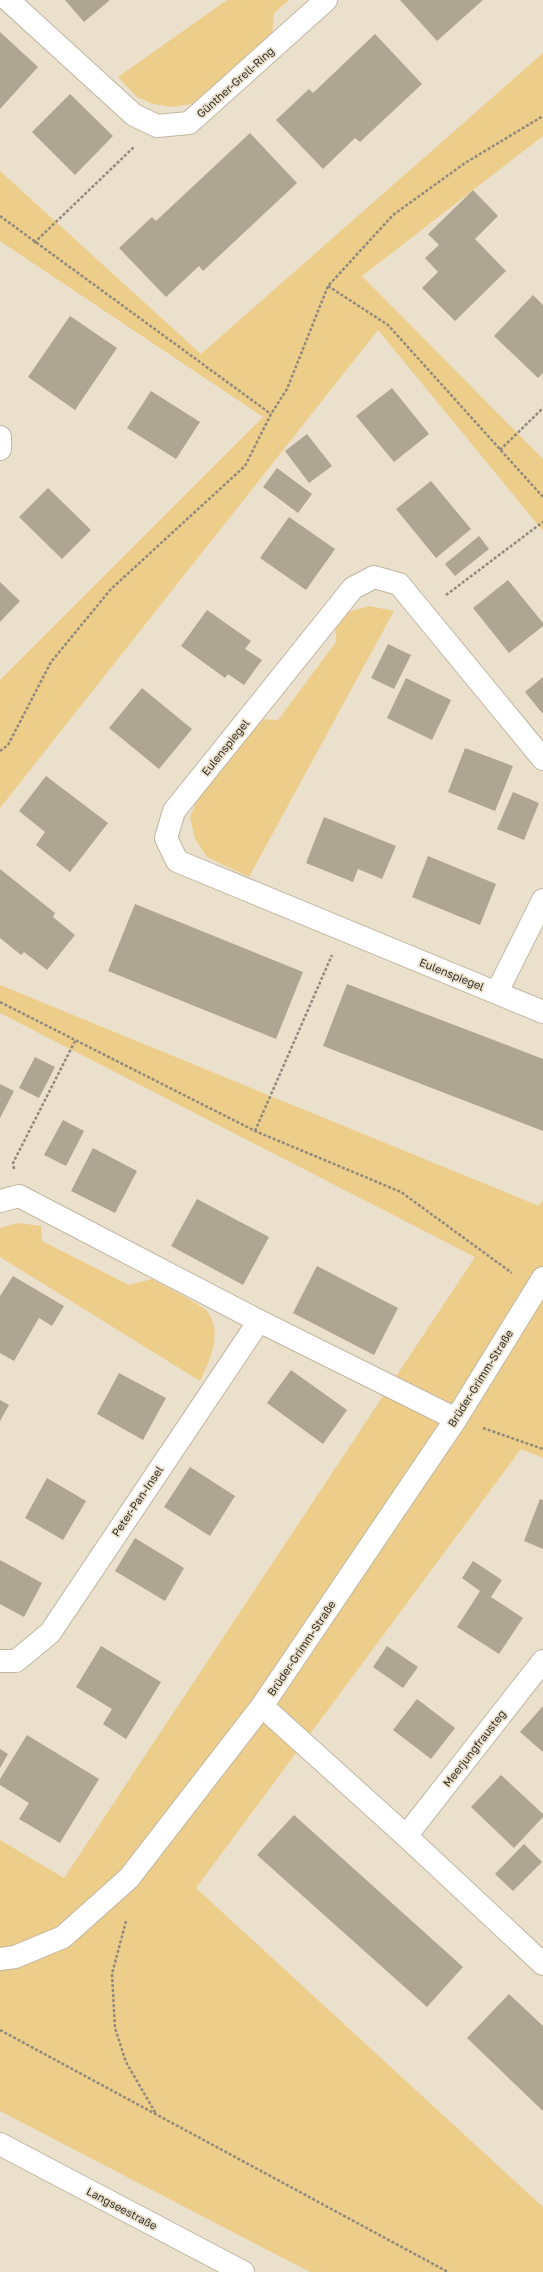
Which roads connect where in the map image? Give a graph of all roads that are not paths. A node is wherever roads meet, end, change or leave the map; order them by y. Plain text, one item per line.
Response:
1 (8, 0) edge
2 (326, 0) edge
3 (0, 437) edge
4 (0, 449) edge
5 (543, 759) edge
6 (543, 900) edge
7 (497, 992) junction
8 (543, 1012) edge
9 (10, 1199) edge
10 (540, 1286) edge
11 (259, 1321) junction
12 (456, 1419) junction
13 (0, 1661) edge
14 (543, 1661) edge
15 (262, 1706) junction
16 (406, 1836) junction
17 (0, 1959) edge
18 (543, 1964) edge
19 (0, 2144) edge
20 (243, 2272) edge

1 - 2 street, Günther-Grell-Ring
3 - 4 street
5 - 7 street, Eulenspiegel
6 - 7 street, Eulenspiegel
7 - 8 street, Eulenspiegel
9 - 11 street
10 - 12 street, Brüder-Grimm-Straße
11 - 12 street
11 - 13 street, Peter-Pan-Insel
12 - 15 street, Brüder-Grimm-Straße
14 - 16 street, Meerjungfrausteg
15 - 16 street
15 - 17 street, Brüder-Grimm-Straße
16 - 18 street
19 - 20 street, Langseestraße

